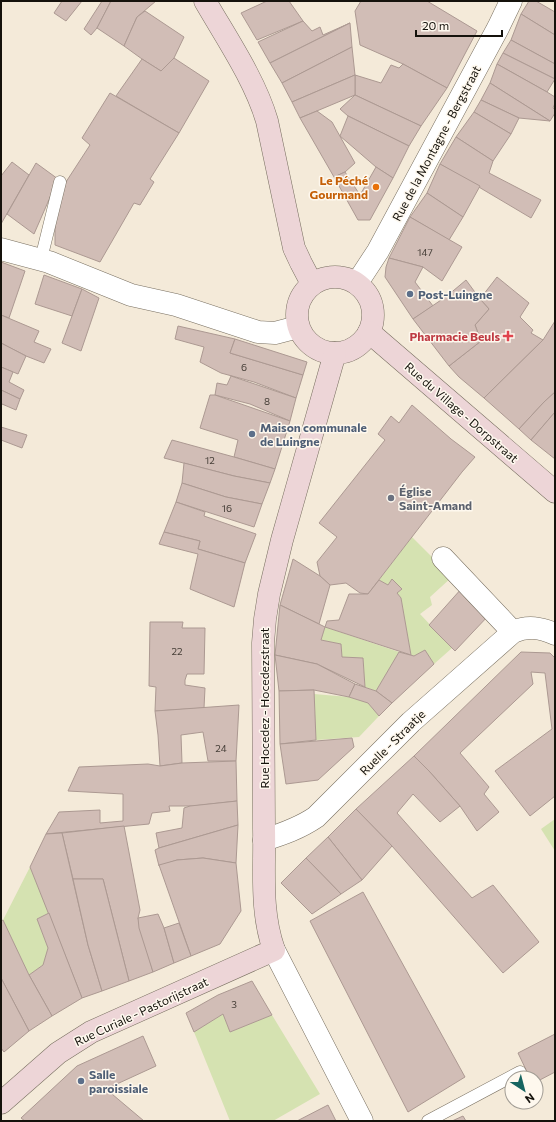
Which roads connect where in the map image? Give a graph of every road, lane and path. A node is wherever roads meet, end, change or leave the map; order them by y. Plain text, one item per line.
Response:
1 (205, 1) edge
2 (511, 1) edge
3 (60, 182) dead end
4 (1, 249) edge
5 (41, 260) junction
6 (312, 284) junction
7 (357, 284) junction
8 (298, 327) junction
9 (369, 332) junction
10 (335, 353) junction
11 (555, 492) edge
12 (443, 558) dead end
13 (513, 632) junction
14 (555, 634) edge
15 (264, 840) junction
16 (274, 950) junction
17 (504, 1081) edge
18 (1, 1103) edge
19 (362, 1121) edge
20 (428, 1121) edge

1 - 6 street
2 - 7 street, Rue de la Montagne - Bergstraat
3 - 5 lane
4 - 5 street
5 - 8 street
6 - 7 street
6 - 8 street
7 - 9 street
8 - 10 street
9 - 10 street
9 - 11 street, Rue du Village - Dorpstraat
10 - 15 street, Rue Hocedez - Hocedezstraat
12 - 13 street
13 - 14 street
13 - 15 street, Ruelle - Straatje
15 - 16 street, Rue Hocedez - Hocedezstraat
16 - 18 street, Rue Curiale - Pastorijstraat
16 - 19 street
17 - 20 lane

